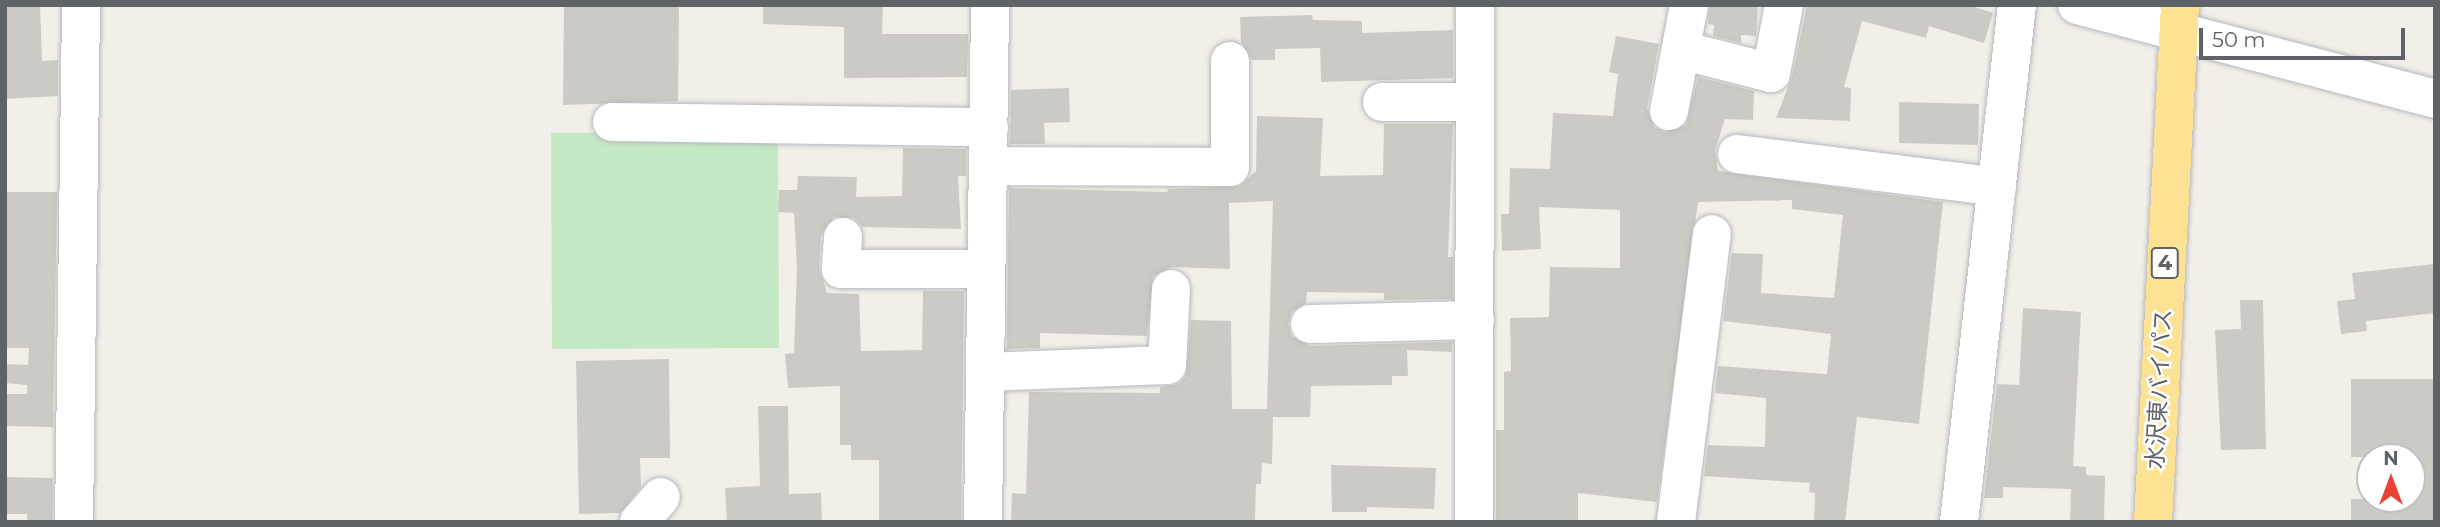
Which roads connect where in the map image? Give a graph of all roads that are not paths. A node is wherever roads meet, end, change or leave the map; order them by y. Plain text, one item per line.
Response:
1 (81, 5) edge
2 (990, 5) edge
3 (1475, 5) edge
4 (1689, 5) edge
5 (1784, 5) edge
6 (2017, 5) edge
7 (2077, 5) edge
8 (2180, 20) edge
9 (1681, 50) junction
10 (1230, 61) dead end
11 (2432, 88) edge
12 (1382, 102) dead end
13 (1473, 102) junction
14 (1669, 111) dead end
15 (612, 122) dead end
16 (989, 127) junction
17 (1737, 154) dead end
18 (988, 166) junction
19 (1997, 187) junction
20 (1712, 234) dead end
21 (843, 237) dead end
22 (986, 270) junction
23 (1171, 289) dead end
24 (1475, 320) junction
25 (1310, 324) dead end
26 (985, 372) junction
27 (74, 522) edge
28 (983, 522) edge
29 (1474, 522) edge
30 (1676, 522) edge
31 (1959, 522) edge
32 (2153, 522) edge

1 - 27 street
2 - 16 street
3 - 13 street
4 - 9 street
5 - 9 street
6 - 19 street
7 - 8 street
8 - 11 street
8 - 32 highway, 水沢東バイパス / 4
9 - 14 street
10 - 18 street
12 - 13 street
13 - 24 street
15 - 16 street
16 - 18 street
17 - 19 street
18 - 22 street
19 - 31 street
20 - 30 street
21 - 22 street
22 - 26 street
23 - 26 street
24 - 25 street
24 - 29 street
26 - 28 street

